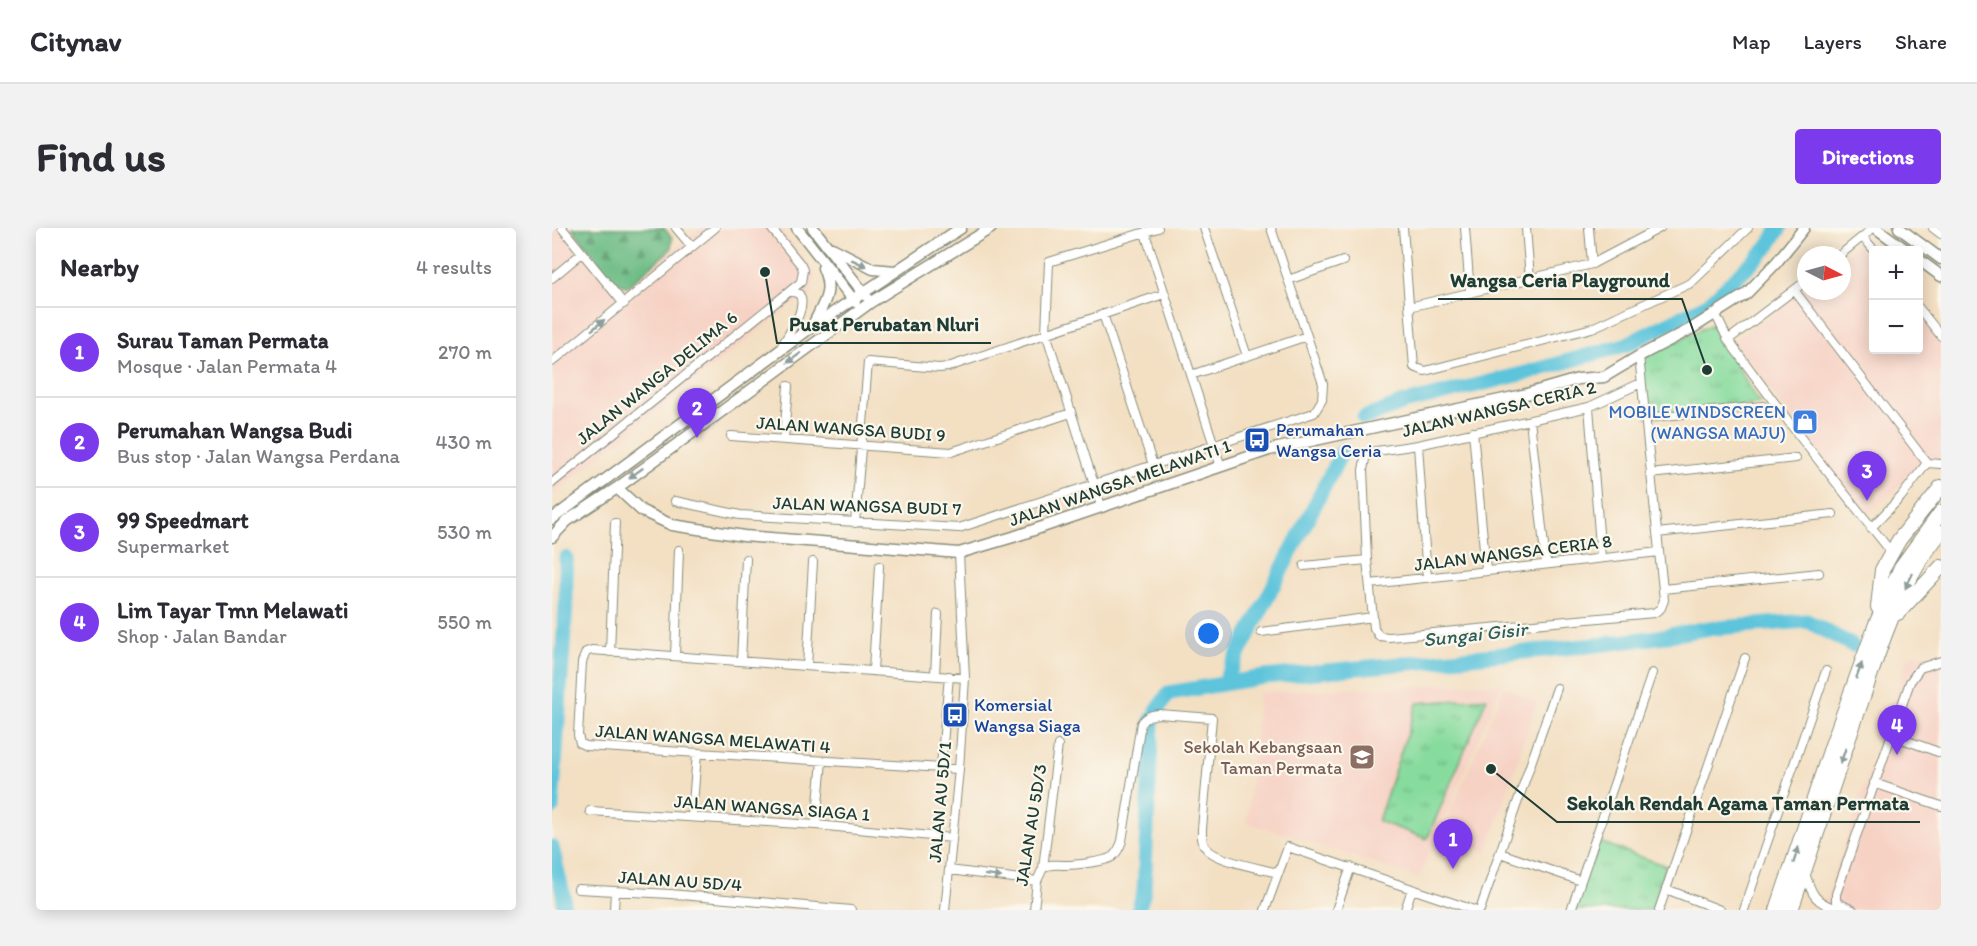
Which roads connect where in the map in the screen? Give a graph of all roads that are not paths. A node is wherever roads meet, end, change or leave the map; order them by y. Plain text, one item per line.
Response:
1 (561, 228) edge
2 (676, 228) edge
3 (715, 228) edge
4 (771, 228) edge
5 (797, 228) edge
6 (813, 228) edge
7 (961, 228) edge
8 (991, 228) edge
9 (1158, 228) edge
10 (1204, 228) edge
11 (1271, 228) edge
12 (1403, 228) edge
13 (1465, 228) edge
14 (1526, 228) edge
15 (1589, 228) edge
16 (1660, 228) edge
17 (1748, 228) edge
18 (1804, 228) edge
19 (1874, 228) edge
20 (1899, 228) edge
21 (1933, 228) edge
22 (1145, 232) junction
23 (1941, 234) edge
24 (1863, 237) junction
25 (826, 245) junction
26 (1851, 246) edge
27 (1871, 246) edge
28 (1900, 246) edge
29 (692, 247) junction
30 (582, 253) junction
31 (817, 253) junction
32 (1941, 260) edge
33 (1343, 261) dead end
34 (1923, 263) edge
35 (1592, 264) junction
36 (895, 271) junction
37 (1941, 276) edge
38 (552, 278) edge
39 (1530, 279) junction
40 (1288, 280) junction
41 (1797, 288) edge
42 (1794, 290) junction
43 (791, 291) junction
44 (862, 291) junction
45 (1470, 293) junction
46 (1164, 294) junction
47 (853, 298) junction
48 (871, 302) junction
49 (624, 304) junction
50 (1409, 308) junction
51 (861, 309) junction
52 (1715, 313) junction
53 (1923, 313) edge
54 (1103, 314) junction
55 (813, 326) junction
56 (1046, 333) junction
57 (1307, 336) junction
58 (1941, 336) edge
59 (1728, 340) junction
60 (778, 353) junction
61 (1247, 356) junction
62 (1639, 356) junction
63 (552, 362) edge
64 (1191, 375) junction
65 (1641, 383) junction
66 (788, 386) dead end
67 (1762, 406) dead end
68 (1589, 407) junction
69 (1071, 413) junction
70 (1644, 418) junction
71 (1530, 420) junction
72 (1473, 432) junction
73 (731, 436) dead end
74 (784, 439) junction
75 (1418, 445) junction
76 (861, 446) junction
77 (1214, 446) junction
78 (1796, 458) dead end
79 (1928, 464) junction
80 (1941, 464) edge
81 (1153, 465) junction
82 (1221, 467) junction
83 (1650, 474) junction
84 (552, 483) edge
85 (1094, 485) junction
86 (1941, 487) edge
87 (616, 488) junction
88 (675, 501) dead end
89 (1101, 506) junction
90 (1941, 512) edge
91 (1833, 513) dead end
92 (552, 519) edge
93 (615, 523) dead end
94 (855, 523) junction
95 (1871, 528) junction
96 (1941, 532) edge
97 (1657, 534) junction
98 (552, 537) edge
99 (679, 550) dead end
100 (1659, 552) junction
101 (959, 553) junction
102 (1892, 553) junction
103 (746, 558) dead end
104 (1601, 558) junction
105 (1367, 560) junction
106 (813, 562) dead end
107 (1546, 564) junction
108 (879, 566) dead end
109 (1304, 566) dead end
110 (1941, 567) edge
111 (1486, 570) junction
112 (1819, 573) dead end
113 (1427, 578) junction
114 (1370, 584) junction
115 (1663, 590) junction
116 (938, 614) dead end
117 (1373, 617) junction
118 (1891, 621) junction
119 (1876, 624) junction
120 (1261, 632) dead end
121 (610, 652) junction
122 (675, 656) junction
123 (1744, 658) dead end
124 (741, 661) junction
125 (1941, 661) edge
126 (807, 666) junction
127 (873, 671) junction
128 (1826, 671) dead end
129 (1652, 673) dead end
130 (935, 675) junction
131 (948, 676) junction
132 (965, 678) junction
133 (1557, 688) dead end
134 (1891, 735) junction
135 (1058, 745) dead end
136 (697, 753) junction
137 (1941, 753) edge
138 (822, 761) junction
139 (940, 767) junction
140 (959, 769) junction
141 (1874, 783) junction
142 (1941, 807) edge
143 (590, 810) dead end
144 (692, 817) junction
145 (816, 825) junction
146 (952, 838) junction
147 (1500, 853) junction
148 (1351, 867) junction
149 (1043, 868) junction
150 (949, 870) junction
151 (1804, 871) junction
152 (1278, 873) junction
153 (1036, 881) junction
154 (1581, 881) junction
155 (578, 888) dead end
156 (1412, 889) junction
157 (1666, 889) junction
158 (615, 891) junction
159 (1836, 898) junction
160 (1819, 900) junction
161 (614, 910) edge
162 (851, 910) edge
163 (945, 910) edge
164 (1035, 910) edge
165 (1265, 910) edge
166 (1336, 910) edge
167 (1405, 910) edge
168 (1474, 910) edge
169 (1480, 910) edge
170 (1571, 910) edge
171 (1659, 910) edge
172 (1720, 910) edge
173 (1743, 910) edge
174 (1777, 910) edge
175 (1791, 910) edge
176 (1839, 910) edge
177 (1853, 910) edge

1 - 30 street
2 - 29 street
3 - 29 street
4 - 43 street
5 - 31 street
6 - 25 street
7 - 36 street
8 - 48 street
9 - 22 street
10 - 61 street
11 - 40 street
12 - 50 street
13 - 45 street
14 - 39 street
15 - 35 street
16 - 35 street
17 - 50 street
18 - 52 street, JALAN WANGSA MELAWATI 1
19 - 24 street
19 - 28 street
20 - 32 street
21 - 23 street
22 - 46 street
22 - 56 street
24 - 26 street
24 - 27 street
25 -> 36 street
25 - 44 street
29 - 49 street
30 - 38 street
30 - 49 street
31 - 47 street
31 - 55 street
33 - 40 street
34 - 37 street
35 - 39 street
36 - 44 street
39 - 45 street
40 - 57 street
41 - 42 street
42 - 59 street
42 - 79 street
43 - 60 street
43 - 84 street, JALAN WANGA DELIMA 6
44 - 47 street
44 - 48 street
45 - 50 street
46 - 54 street
46 - 64 street
47 - 51 street
47 - 55 street
48 - 51 street
63 -> 49 street
51 -> 87 street
52 - 59 street
52 - 62 street, JALAN WANGSA MELAWATI 1
53 - 58 street
54 - 56 street
54 - 81 street
55 - 60 street
56 - 69 street
56 - 76 street
57 - 61 street
57 - 77 street, JALAN WANGSA BUDI 7
59 - 95 street
60 - 92 street
61 - 64 street
62 - 65 street
62 - 82 street, JALAN WANGSA MELAWATI 1
64 - 77 street
65 - 68 street, JALAN WANGSA CERIA 2
65 - 70 street
66 - 74 street
67 - 70 street
68 - 71 street, JALAN WANGSA CERIA 2
68 - 104 street
69 - 76 street, JALAN WANGSA BUDI 9
69 - 85 street
70 - 83 street
71 - 72 street, JALAN WANGSA CERIA 2
71 - 107 street
72 - 75 street, JALAN WANGSA CERIA 2
72 - 111 street
73 - 74 street, JALAN WANGSA BUDI 9
74 - 76 street, JALAN WANGSA BUDI 9
75 - 105 street, JALAN WANGSA CERIA 2
75 - 113 street
76 - 94 street
77 - 81 street, JALAN WANGSA BUDI 7
77 - 82 street
78 - 83 street
79 - 80 street
79 - 95 street
81 - 85 street, JALAN WANGSA BUDI 7
82 - 89 street, JALAN WANGSA MELAWATI 1
83 - 97 street
85 - 89 street
85 - 94 street, JALAN WANGSA BUDI 7
86 - 102 highway
87 - 98 street
87 - 101 street, JALAN WANGSA MELAWATI 1
88 - 94 street, JALAN WANGSA BUDI 7
89 - 101 street, JALAN WANGSA MELAWATI 1
90 - 119 highway
91 - 97 street
93 - 121 street
95 - 102 street
96 -> 118 highway
97 - 100 street
99 - 122 street
100 - 104 street, JALAN WANGSA CERIA 8
100 - 115 street
101 - 132 street, JALAN AU 5D/1
102 - 119 highway
103 - 124 street
104 - 107 street, JALAN WANGSA CERIA 8
105 - 109 street
105 - 114 street
106 - 126 street
107 - 111 street, JALAN WANGSA CERIA 8
108 - 127 street
110 - 118 highway
111 - 113 street, JALAN WANGSA CERIA 8
112 - 115 street
113 - 114 street, JALAN WANGSA CERIA 8
114 - 117 street
115 - 117 street
116 - 130 street
117 - 120 street
118 -> 151 highway
174 -> 119 highway
121 - 122 street, JALAN WANGSA MELAWATI 4
121 - 136 street, JALAN WANGSA MELAWATI 4
122 - 124 street, JALAN WANGSA MELAWATI 4
123 - 157 street
124 - 126 street, JALAN WANGSA MELAWATI 4
125 - 134 street
126 - 127 street, JALAN WANGSA MELAWATI 4
127 - 130 street, JALAN WANGSA MELAWATI 4
128 - 173 street
129 - 154 street
130 - 131 street, JALAN WANGSA MELAWATI 4
131 - 132 street, JALAN WANGSA MELAWATI 4
131 - 139 street
132 - 140 street, JALAN AU 5D/1
133 - 147 street
134 - 137 street
134 - 141 street
135 - 149 street, JALAN AU 5D/3
136 - 138 street, JALAN WANGSA MELAWATI 4
136 - 144 street
138 - 139 street, JALAN WANGSA MELAWATI 4
138 - 145 street
139 - 140 street, JALAN WANGSA MELAWATI 4
140 - 146 street, JALAN AU 5D/1
141 - 142 street
141 - 159 street
143 - 144 street, JALAN WANGSA SIAGA 1
144 - 145 street, JALAN WANGSA SIAGA 1
145 - 146 street, JALAN WANGSA SIAGA 1
146 - 150 street, JALAN AU 5D/1
147 - 154 street
147 - 169 street
148 - 152 street
148 - 156 street
148 - 166 street
149 - 152 street
149 - 153 street, JALAN AU 5D/3
150 -> 153 street
150 - 163 street, JALAN AU 5D/1
151 - 160 street
151 - 175 highway
152 - 165 street
153 - 164 street, JALAN AU 5D/3
154 - 170 street
155 - 158 street, JALAN AU 5D/4
156 - 167 street
156 - 168 street
157 - 171 street
157 - 172 street
158 - 161 street
158 - 162 street, JALAN AU 5D/4
159 - 160 street
159 - 177 street
160 - 176 street

